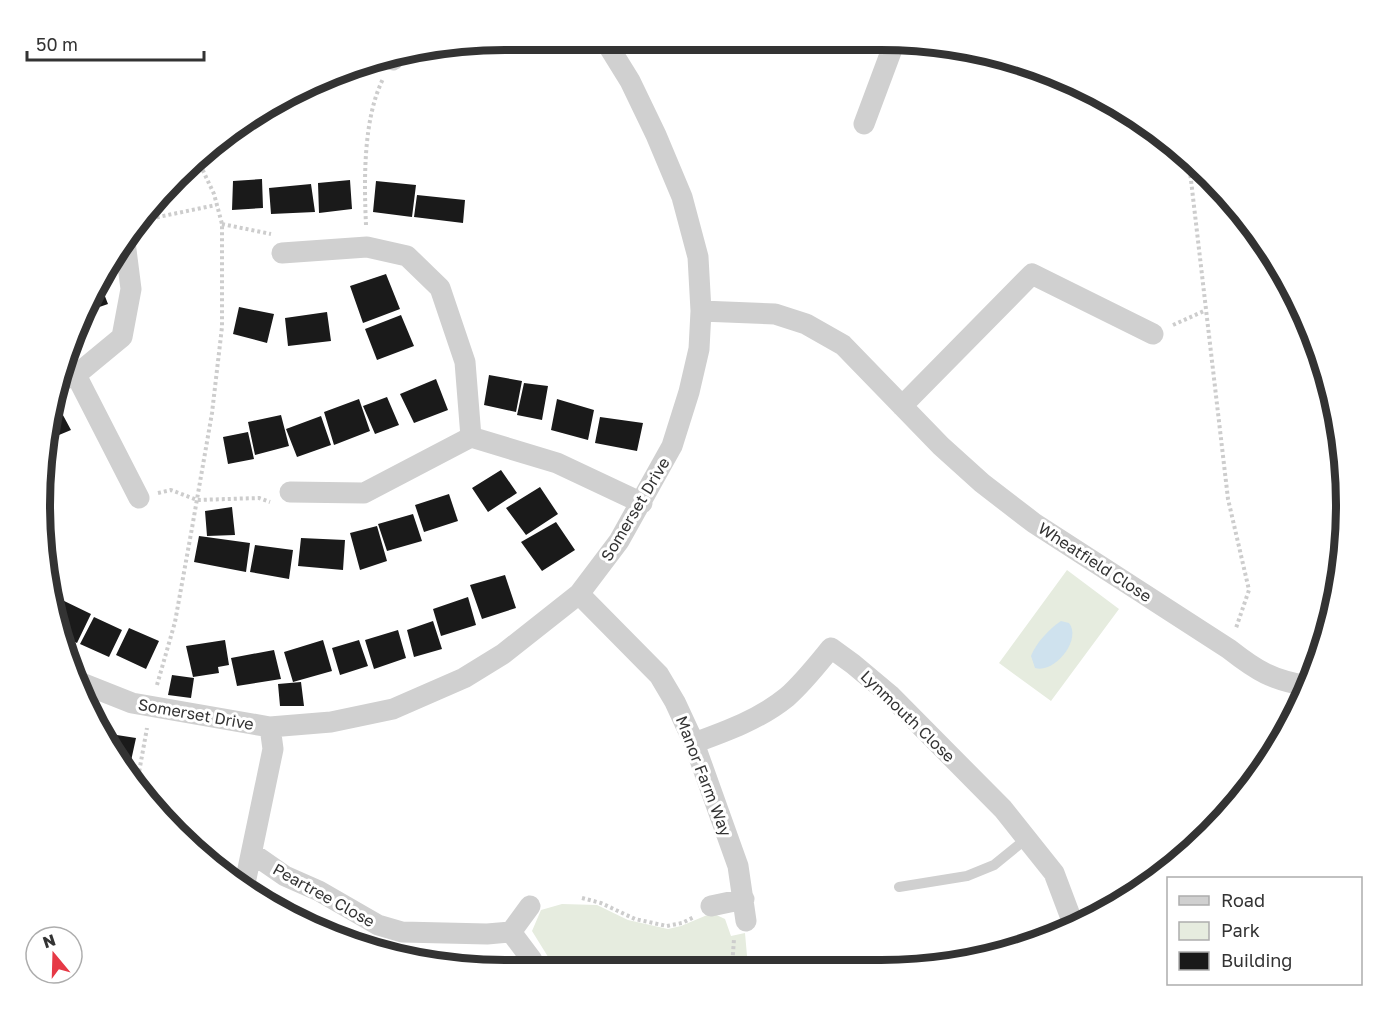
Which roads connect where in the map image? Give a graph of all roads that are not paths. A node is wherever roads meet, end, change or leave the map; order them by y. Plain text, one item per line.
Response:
1 (611, 50) edge
2 (892, 50) edge
3 (864, 124) dead end
4 (126, 252) edge
5 (282, 253) road end
6 (702, 311) junction
7 (1153, 334) road end
8 (68, 378) edge
9 (902, 406) junction
10 (471, 437) junction
11 (290, 492) road end
12 (139, 498) road end
13 (642, 503) junction
14 (579, 594) junction
15 (87, 685) edge
16 (1299, 685) edge
17 (270, 727) junction
18 (694, 743) junction
19 (1026, 839) junction
20 (252, 853) junction
21 (246, 879) edge
22 (898, 887) dead end
23 (744, 899) junction
24 (530, 906) dead end
25 (711, 906) road end
26 (1071, 918) edge
27 (746, 921) road end
28 (511, 932) junction
29 (532, 960) dead end

1 - 6 street, Somerset Drive
2 - 3 street
4 - 8 street
5 - 10 street
6 - 9 street, Wheatfield Close
6 - 13 street, Somerset Drive
7 - 9 street
8 - 12 street
9 - 16 street, Wheatfield Close
10 - 11 street
10 - 13 street
13 - 14 street, Somerset Drive
14 - 17 street, Somerset Drive
14 - 18 street, Manor Farm Way
15 - 17 street, Somerset Drive
17 - 20 street, Peartree Close
18 - 19 street, Lynmouth Close
18 - 23 street, Manor Farm Way
19 - 22 lane
19 - 26 street, Lynmouth Close
20 - 21 street, Peartree Close
20 - 28 street, Peartree Close
23 - 25 street
23 - 27 street, Manor Farm Way
24 - 28 street
28 - 29 street

